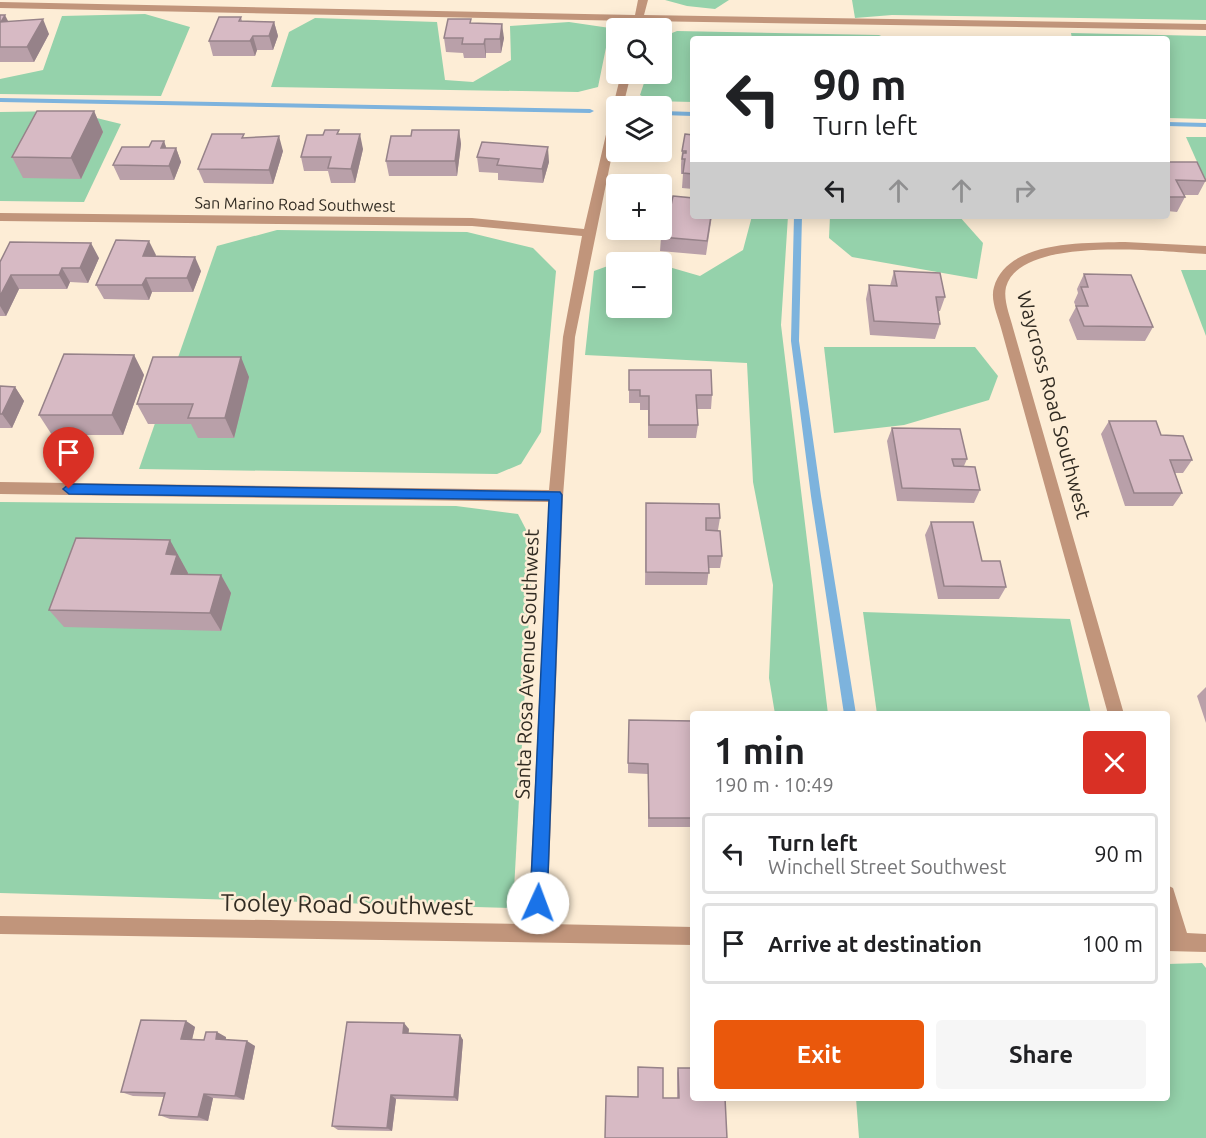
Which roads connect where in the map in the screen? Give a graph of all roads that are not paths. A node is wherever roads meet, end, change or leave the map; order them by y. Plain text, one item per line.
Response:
1 (643, 0) edge
2 (0, 5) edge
3 (638, 18) edge
4 (606, 22) edge
5 (672, 23) edge
6 (1206, 27) edge
7 (606, 156) edge
8 (0, 217) edge
9 (588, 233) junction
10 (1206, 250) edge
11 (0, 488) edge
12 (556, 495) junction
13 (1115, 711) edge
14 (1170, 915) edge
15 (0, 926) edge
16 (537, 934) junction
17 (690, 936) edge
18 (1174, 943) edge
19 (1206, 943) edge

1 - 3 street
2 - 4 street
5 - 6 street
7 - 9 street, Santa Rosa Avenue Southwest
8 - 9 street, San Marino Road Southwest
9 - 12 street, Santa Rosa Avenue Southwest
10 - 13 street, Waycross Road Southwest
11 - 12 street
12 - 16 street, Santa Rosa Avenue Southwest
14 - 18 street
15 - 16 street, Tooley Road Southwest
16 - 17 street, Tooley Road Southwest
18 - 19 street

